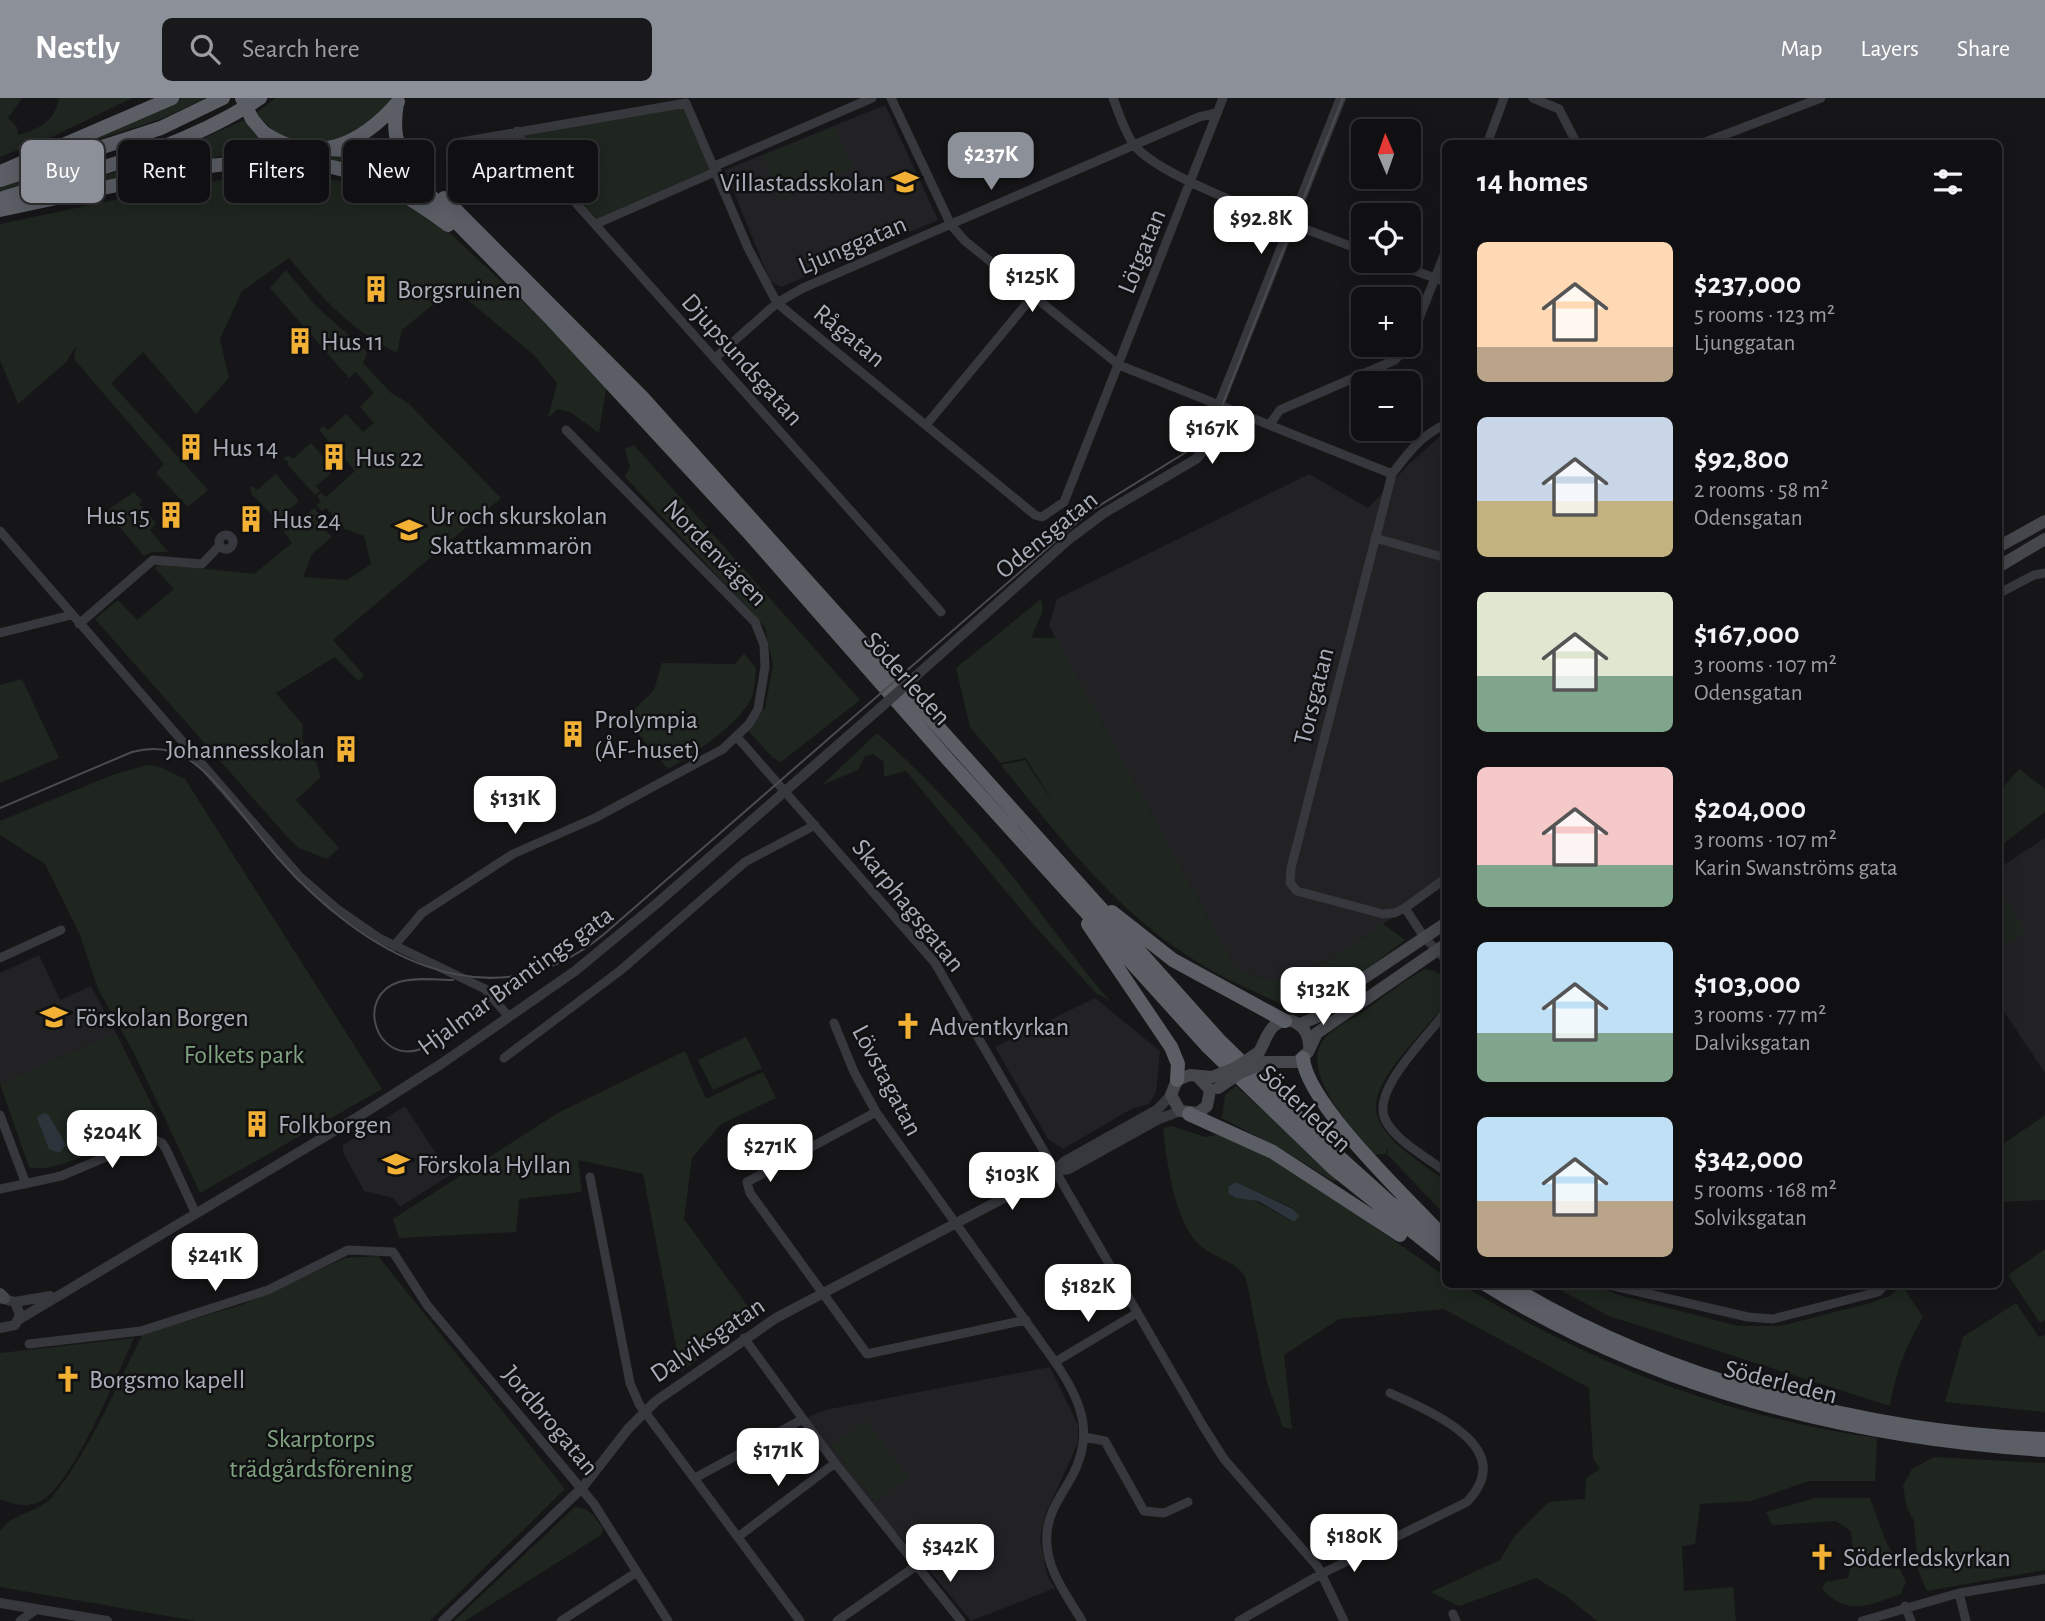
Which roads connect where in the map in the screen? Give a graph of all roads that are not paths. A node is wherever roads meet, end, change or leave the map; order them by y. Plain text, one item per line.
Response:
1 (172, 98) edge
2 (223, 98) edge
3 (242, 98) edge
4 (260, 98) edge
5 (873, 98) edge
6 (891, 98) edge
7 (1113, 98) edge
8 (1223, 98) edge
9 (1341, 98) edge
10 (1504, 98) edge
11 (1533, 98) edge
12 (1821, 98) edge
13 (399, 101) edge
14 (1216, 113) junction
15 (517, 131) junction
16 (278, 140) edge
17 (470, 140) edge
18 (1488, 140) edge
19 (1575, 140) edge
20 (1711, 140) edge
21 (1134, 145) junction
22 (329, 149) joint
23 (210, 166) edge
24 (716, 169) junction
25 (0, 172) edge
26 (0, 180) edge
27 (1191, 183) junction
28 (118, 185) edge
29 (0, 199) edge
30 (0, 210) edge
31 (1292, 222) junction
32 (596, 224) junction
33 (951, 225) junction
34 (1351, 246) edge
35 (479, 248) junction
36 (1442, 260) edge
37 (1421, 273) edge
38 (1435, 278) junction
39 (1442, 281) edge
40 (1033, 296) junction
41 (777, 303) junction
42 (1421, 314) edge
43 (1398, 357) edge
44 (715, 358) junction
45 (1119, 365) junction
46 (1219, 405) junction
47 (1270, 424) junction
48 (926, 425) junction
49 (1442, 426) edge
50 (566, 430) dead end
51 (1392, 474) junction
52 (1066, 498) joint
53 (2045, 521) edge
54 (0, 531) edge
55 (1375, 538) junction
56 (2045, 539) edge
57 (220, 545) dead end
58 (2002, 545) edge
59 (1442, 557) edge
60 (2002, 565) edge
61 (2045, 573) edge
62 (2002, 592) edge
63 (941, 612) dead end
64 (71, 615) junction
65 (79, 624) junction
66 (0, 634) edge
67 (956, 640) joint
68 (737, 737) junction
69 (786, 790) junction
70 (815, 825) junction
71 (1063, 878) junction
72 (1442, 881) edge
73 (1405, 908) junction
74 (1442, 925) edge
75 (61, 930) dead end
76 (1424, 936) junction
77 (394, 946) junction
78 (1440, 947) edge
79 (0, 958) edge
80 (1442, 1016) edge
81 (509, 1017) junction
82 (1285, 1021) junction
83 (834, 1023) dead end
84 (1300, 1024) junction
85 (1266, 1040) junction
86 (1306, 1052) junction
87 (1263, 1057) junction
88 (504, 1058) dead end
89 (1280, 1062) junction
90 (1177, 1080) junction
91 (1209, 1085) junction
92 (1171, 1095) junction
93 (876, 1112) junction
94 (1184, 1113) junction
95 (0, 1115) edge
96 (1442, 1169) edge
97 (1055, 1171) junction
98 (590, 1177) dead end
99 (26, 1184) junction
100 (0, 1189) edge
101 (196, 1214) junction
102 (955, 1225) junction
103 (1442, 1237) edge
104 (1442, 1238) edge
105 (1442, 1257) edge
106 (1442, 1258) edge
107 (1492, 1288) edge
108 (1515, 1288) edge
109 (1622, 1288) edge
110 (1882, 1288) edge
111 (822, 1293) junction
112 (56, 1295) junction
113 (5, 1298) edge
114 (1137, 1313) junction
115 (18, 1320) junction
116 (1026, 1320) junction
117 (0, 1328) edge
118 (744, 1338) junction
119 (29, 1344) dead end
120 (1055, 1362) junction
121 (1390, 1392) dead end
122 (643, 1412) junction
123 (803, 1419) junction
124 (1084, 1437) junction
125 (2045, 1439) edge
126 (2045, 1450) edge
127 (835, 1463) junction
128 (695, 1478) junction
129 (582, 1488) junction
130 (1477, 1488) junction
131 (1489, 1494) dead end
132 (1188, 1502) dead end
133 (738, 1536) junction
134 (916, 1566) junction
135 (637, 1572) junction
136 (1323, 1573) junction
137 (2045, 1579) edge
138 (1959, 1593) junction
139 (0, 1603) edge
140 (1905, 1606) junction
141 (37, 1609) junction
142 (20, 1621) edge
143 (107, 1621) edge
144 (443, 1621) edge
145 (561, 1621) edge
146 (668, 1621) edge
147 (800, 1621) edge
148 (837, 1621) edge
149 (961, 1621) edge
150 (1082, 1621) edge
151 (1239, 1621) edge
152 (1344, 1621) edge
153 (1862, 1621) edge
154 (1911, 1621) edge
155 (1966, 1621) edge

1 - 25 highway
2 - 26 highway
3 - 16 highway, bridge
4 - 29 highway
5 - 24 street
6 - 33 street
7 - 21 street
8 - 14 street, Lötgatan
9 - 31 street, Odensgatan
10 - 18 street
11 - 19 street
12 - 20 street
13 - 22 highway
13 - 71 highway, Söderleden
14 - 21 street, Ljunggatan
14 - 27 street, Lötgatan
15 - 17 street
15 - 24 street, Rågatan
15 - 32 street, Djupsundsgatan
21 - 27 street
21 - 33 street, Ljunggatan
22 - 35 highway, Söderleden
23 - 35 highway
24 - 32 street
24 - 41 street, Rågatan
27 - 31 street
27 - 45 street, Lötgatan
28 - 30 highway
31 - 34 street
31 - 46 street, Odensgatan
32 - 44 street, Djupsundsgatan
33 - 40 street
33 - 41 street, Ljunggatan
35 - 71 highway, Söderleden
36 - 38 street
37 - 38 street
38 - 39 street
38 - 42 street
40 - 45 street
40 - 48 street
41 - 44 street, Ljunggatan
41 - 48 street, Rågatan
43 - 47 street
44 - 63 street, Djupsundsgatan
45 - 46 street
45 - 52 street, Lötgatan
46 - 47 street
46 - 67 street, Odensgatan
47 - 51 street
48 - 52 street, Rågatan
49 - 51 street, Torsgatan
50 - 68 street, Nordenvägen
51 - 55 street, Torsgatan
53 - 58 main road
54 - 64 street
55 - 59 street
55 - 73 street, Torsgatan
56 - 60 main road
57 - 65 street
61 - 62 street
64 - 65 street
64 - 66 street
65 - 77 street
67 - 69 street, Hjalmar Brantings gata, bridge
68 - 69 street
68 - 77 street, Nordenvägen
69 - 70 street, Skarphagsgatan
69 - 81 street, Hjalmar Brantings gata
70 - 88 street
70 - 97 street, Skarphagsgatan
71 - 82 highway
71 - 90 highway
71 - 104 highway, Söderleden
71 - 105 highway, Söderleden
72 - 73 street
73 - 76 street
74 - 76 main road
75 - 79 street
76 - 78 street
76 - 84 main road
77 - 81 street
78 - 86 main road
80 - 96 street
81 - 101 street, Hjalmar Brantings gata
82 - 84 main road
82 - 85 main road
83 - 93 street, Lövstagatan
84 - 86 main road
85 - 87 main road
85 - 89 main road
86 - 89 main road
86 - 103 highway
87 - 89 main road
87 - 91 main road, bridge
90 - 91 main road
90 - 92 main road
91 - 94 main road
92 - 94 main road
92 - 97 street, Dalviksgatan
93 - 102 street, Lövstagatan
93 - 111 street
94 - 97 street, Dalviksgatan
94 - 106 highway
95 - 99 street
97 - 102 street, Dalviksgatan
97 - 114 street, Skarphagsgatan
98 - 122 street
99 - 100 street
99 - 101 street
101 - 112 street, Hjalmar Brantings gata
102 - 111 street, Dalviksgatan
102 - 116 street, Lövstagatan
107 - 126 highway, Söderleden
108 - 125 highway, Söderleden
109 - 110 street
111 - 116 street
111 - 118 street, Dalviksgatan
112 - 113 street, Hjalmar Brantings gata
112 - 115 street, Hjalmar Brantings gata
113 - 115 street, Hjalmar Brantings gata
114 - 120 street
114 - 136 street, Skarphagsgatan
115 - 117 street, Hjalmar Brantings gata
116 - 120 street, Lövstagatan
118 - 122 street, Dalviksgatan
118 - 123 street
119 - 129 street, Jordbrogatan
120 - 124 street, Lövstagatan
121 - 130 street
122 - 128 street
122 - 129 street, Dalviksgatan
123 - 127 street
123 - 128 street
124 - 132 street
124 - 150 street, Lövstagatan
127 - 133 street
127 - 134 street
128 - 133 street
129 - 135 street, Jordbrogatan
129 - 144 street, Dalviksgatan
130 - 131 street
130 - 136 street
133 - 147 street
134 - 148 street
134 - 149 street
135 - 145 street
135 - 146 street, Jordbrogatan
136 - 151 street
136 - 152 street, Skarphagsgatan
137 - 138 street
138 - 140 street
138 - 155 street
139 - 141 street
140 - 153 street
140 - 154 street
141 - 142 street
141 - 143 street

